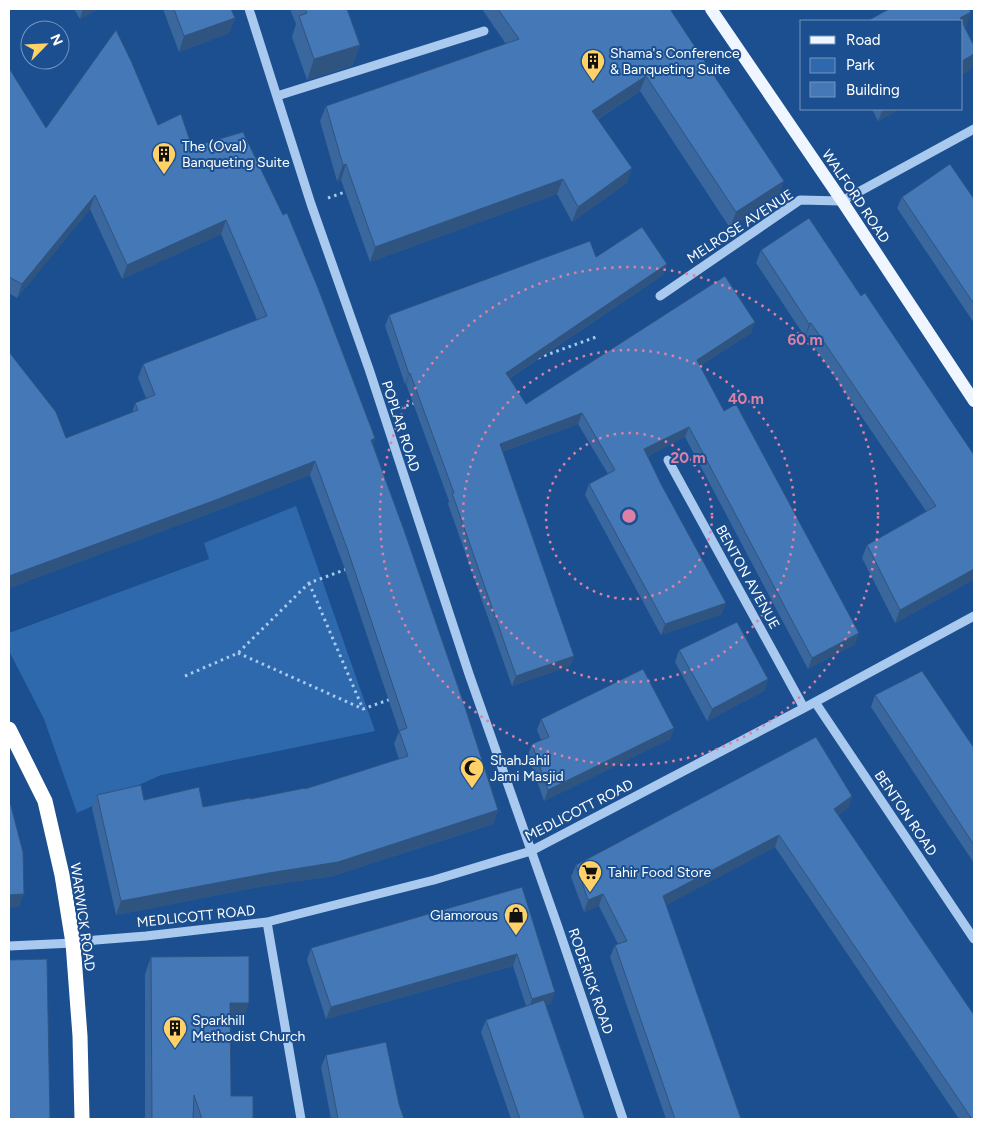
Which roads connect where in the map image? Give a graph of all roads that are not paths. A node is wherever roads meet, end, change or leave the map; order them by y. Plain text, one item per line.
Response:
1 (249, 9) edge
2 (711, 9) edge
3 (484, 31) dead end
4 (277, 96) junction
5 (974, 129) edge
6 (842, 201) junction
7 (660, 296) dead end
8 (974, 401) edge
9 (668, 460) dead end
10 (974, 616) edge
11 (815, 702) junction
12 (804, 708) junction
13 (9, 729) edge
14 (531, 851) junction
15 (266, 922) junction
16 (974, 939) edge
17 (73, 943) junction
18 (9, 946) edge
19 (82, 1119) edge
20 (301, 1119) edge
21 (623, 1119) edge

1 - 4 street, POPLAR ROAD
2 - 6 main road, WALFORD ROAD
3 - 4 street
4 - 14 street, POPLAR ROAD
5 - 6 street
6 - 7 street, MELROSE AVENUE
6 - 8 main road, WALFORD ROAD
9 - 12 street, BENTON AVENUE
10 - 11 street, MEDLICOTT ROAD
11 - 12 street, MEDLICOTT ROAD
11 - 16 street, BENTON ROAD
12 - 14 street, MEDLICOTT ROAD
13 - 17 highway, WARWICK ROAD
14 - 15 street, MEDLICOTT ROAD
14 - 21 street, RODERICK ROAD
15 - 17 street, MEDLICOTT ROAD
15 - 20 street
17 - 18 street, MEDLICOTT ROAD
17 - 19 highway, WARWICK ROAD

